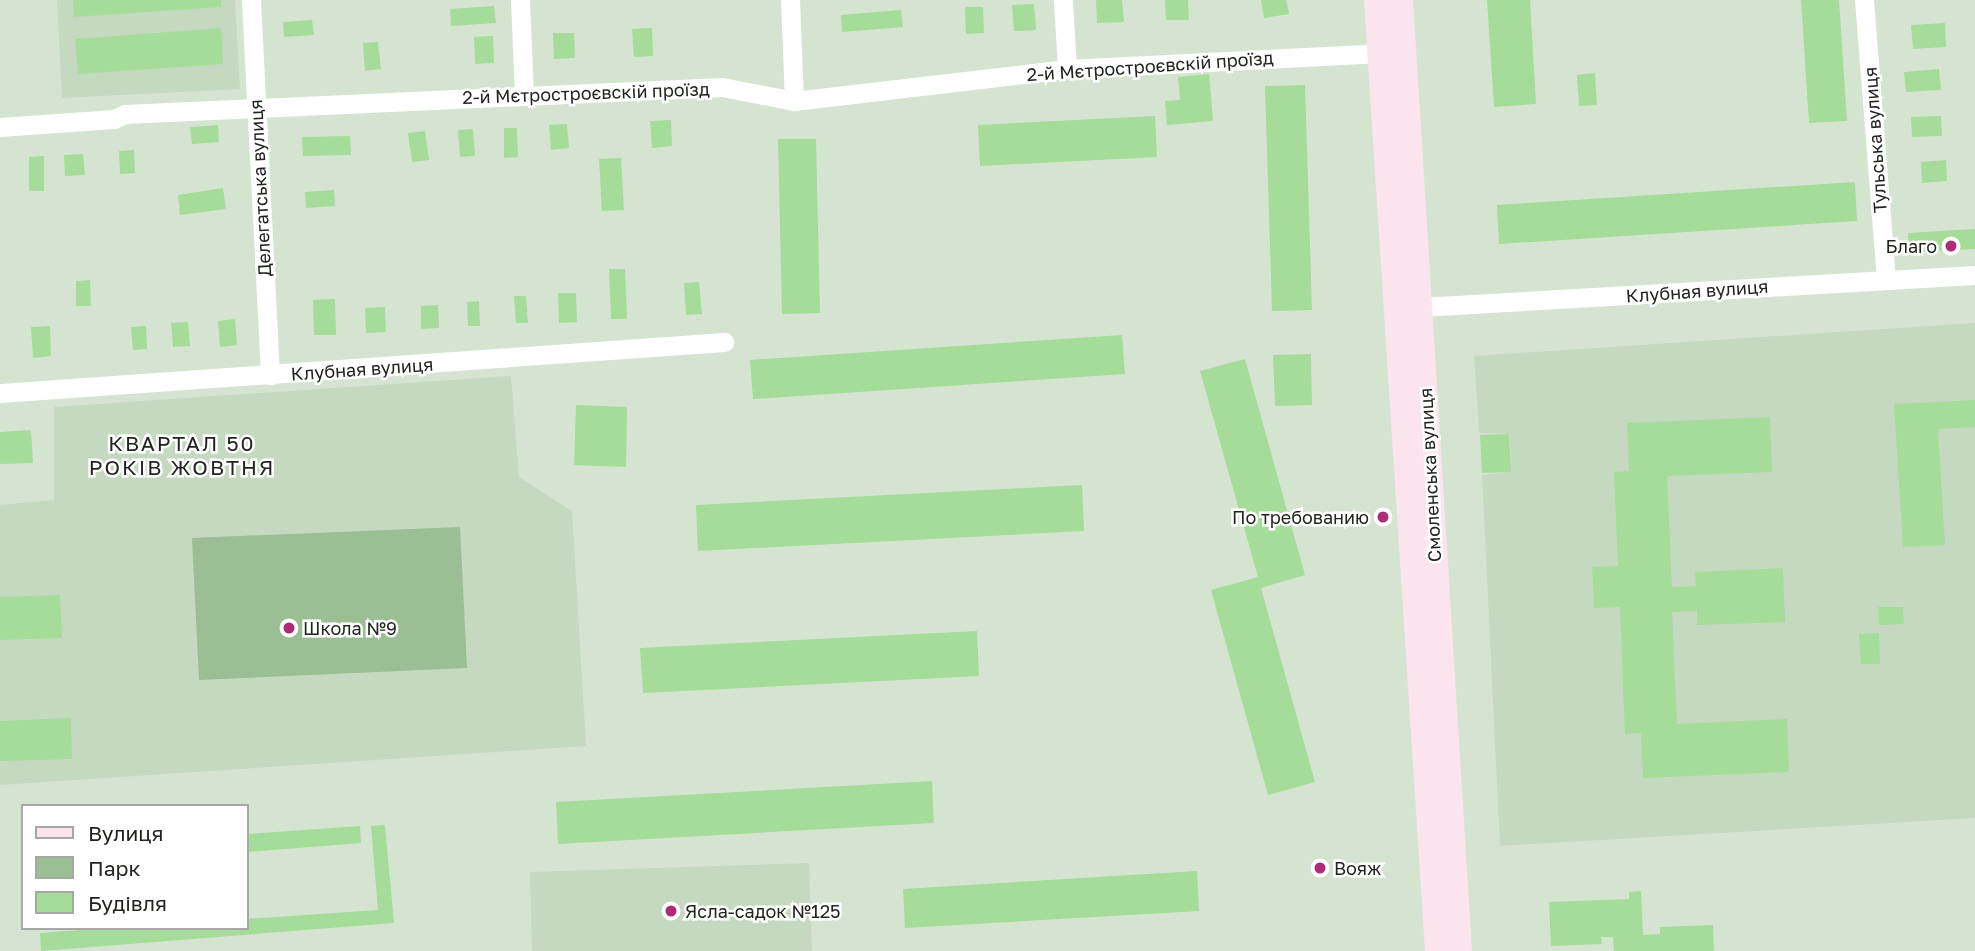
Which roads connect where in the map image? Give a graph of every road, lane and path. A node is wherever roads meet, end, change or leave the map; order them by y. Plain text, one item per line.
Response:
1 (251, 0) edge
2 (520, 0) edge
3 (790, 0) edge
4 (1063, 0) edge
5 (1377, 0) edge
6 (1400, 0) edge
7 (1864, 0) edge
8 (1381, 53) junction
9 (1068, 69) junction
10 (524, 95) junction
11 (794, 101) junction
12 (257, 110) junction
13 (0, 127) edge
14 (1975, 275) edge
15 (1886, 280) junction
16 (1420, 307) junction
17 (724, 342) dead end
18 (270, 376) junction
19 (0, 393) edge
20 (1438, 951) edge
21 (1459, 951) edge

1 - 12 street, Делегатська вулиця
2 - 10 street
3 - 11 street
4 - 9 street
5 - 8 street, Смоленська вулиця
6 - 16 street, Смоленська вулиця
7 - 15 street, Тульська вулиця
8 - 9 street, 2-й Мєтростроєвскій проїзд
8 - 20 street, Смоленська вулиця
9 - 11 street, 2-й Мєтростроєвскій проїзд
10 - 11 street, 2-й Мєтростроєвскій проїзд
10 - 12 street, 2-й Мєтростроєвскій проїзд
12 - 13 street, 2-й Мєтростроєвскій проїзд
12 - 18 street, Делегатська вулиця
14 - 15 street, Клубная вулиця
15 - 16 street, Клубная вулиця
16 - 21 street, Смоленська вулиця
17 - 18 street, Клубная вулиця
18 - 19 street, Клубная вулиця

